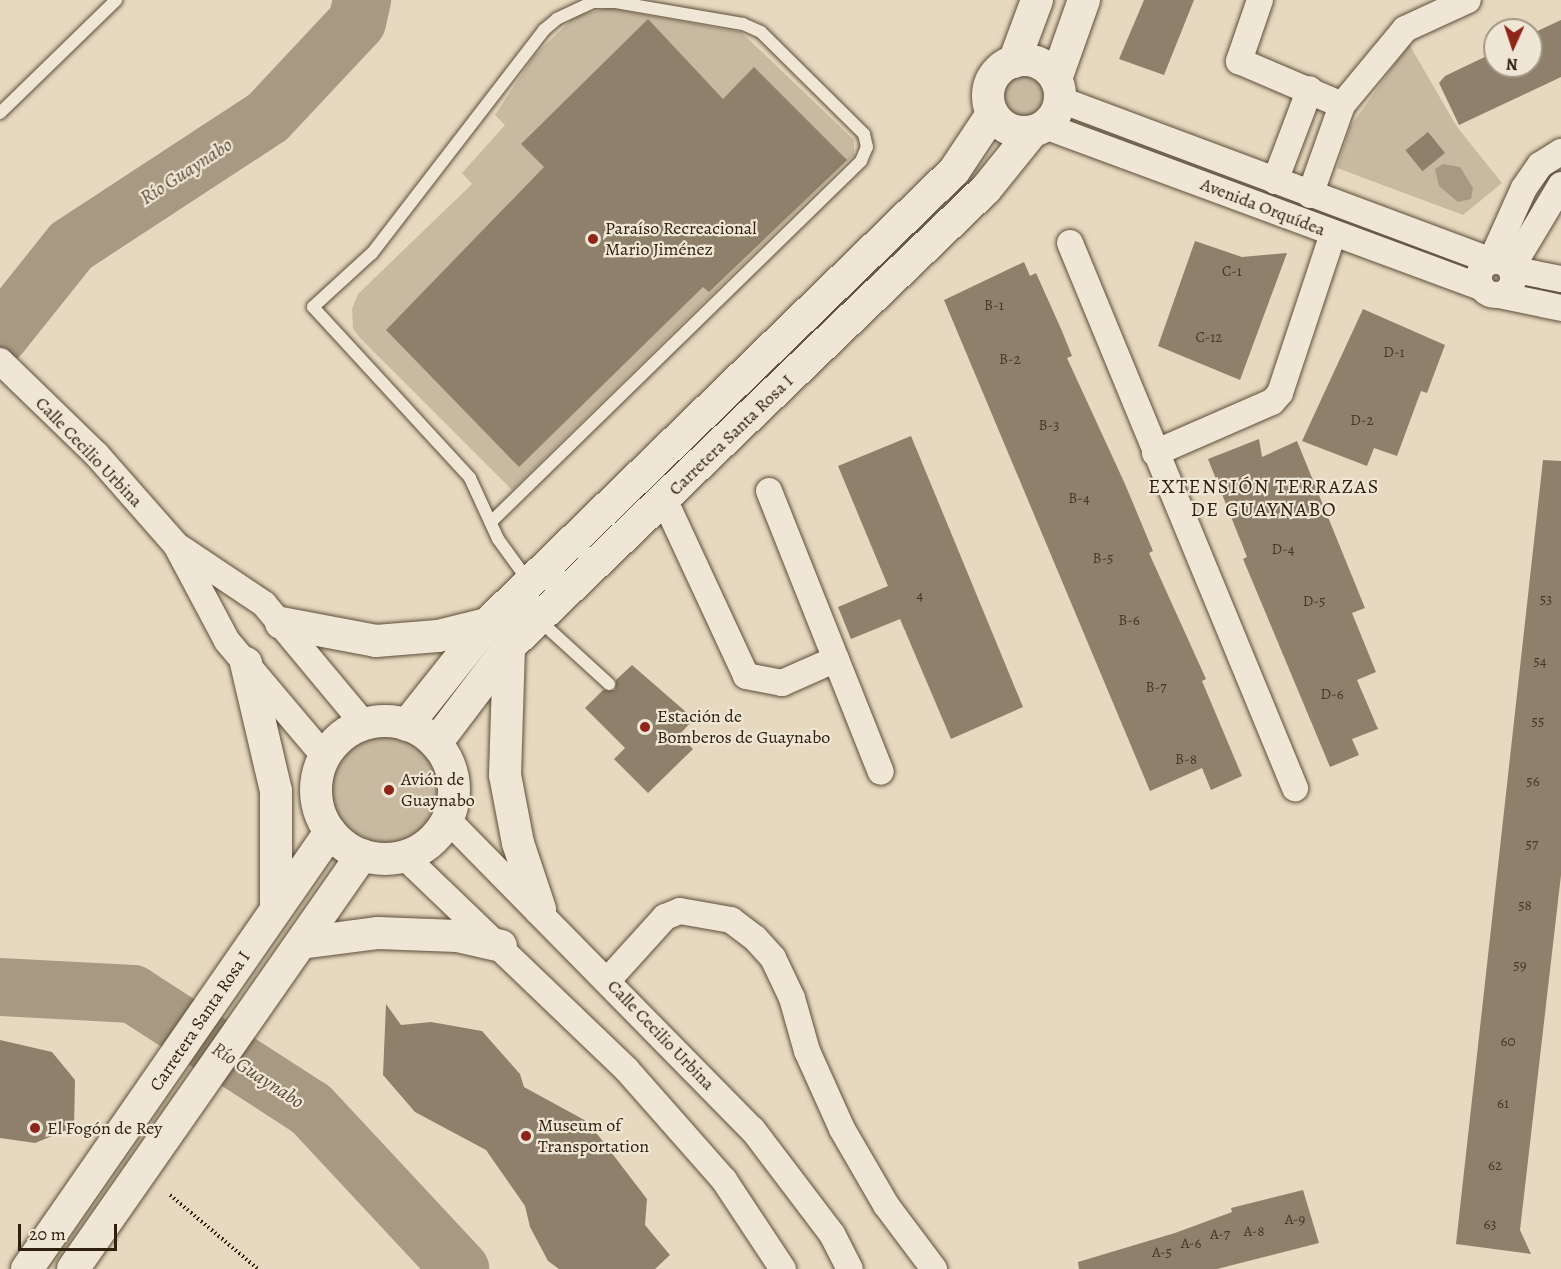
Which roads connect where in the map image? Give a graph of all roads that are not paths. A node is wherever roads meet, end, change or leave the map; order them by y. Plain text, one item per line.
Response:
1 (116, 0) edge
2 (1037, 0) edge
3 (1084, 0) edge
4 (1260, 0) edge
5 (1468, 0) edge
6 (1014, 62) junction
7 (1310, 89) junction
8 (1342, 105) junction
9 (1049, 109) junction
10 (0, 113) edge
11 (992, 114) junction
12 (1561, 152) edge
13 (1275, 182) junction
14 (1561, 185) edge
15 (1310, 195) junction
16 (1333, 234) junction
17 (1070, 243) dead end
18 (1501, 265) junction
19 (1561, 279) edge
20 (1491, 291) junction
21 (1561, 308) edge
22 (0, 362) edge
23 (1155, 453) junction
24 (769, 491) dead end
25 (664, 499) junction
26 (491, 522) junction
27 (176, 545) junction
28 (540, 599) junction
29 (281, 623) junction
30 (487, 624) junction
31 (509, 647) junction
32 (836, 659) junction
33 (246, 663) junction
34 (609, 684) dead end
35 (364, 724) junction
36 (407, 725) junction
37 (436, 743) junction
38 (325, 757) junction
39 (881, 771) dead end
40 (1295, 788) dead end
41 (448, 820) junction
42 (330, 832) junction
43 (362, 855) junction
44 (404, 856) junction
45 (276, 908) junction
46 (540, 909) junction
47 (301, 943) junction
48 (501, 946) junction
49 (608, 980) junction
50 (27, 1269) edge
51 (73, 1269) edge
52 (783, 1269) edge
53 (850, 1269) edge
54 (934, 1269) edge

1 - 10 lane
2 - 6 street
3 - 9 street, Carretera Santa Rosa I
4 - 7 street
5 - 8 street
6 - 9 street
6 - 11 street
7 - 8 street
7 - 13 street
8 - 15 street
9 - 11 street
9 - 13 street, Avenida Orquídea
9 - 16 street, Avenida Orquídea
9 - 25 street, Carretera Santa Rosa I
11 - 28 street, Carretera Santa Rosa I
12 - 18 street
13 - 15 street, Avenida Orquídea
14 - 18 street
15 - 18 street, Avenida Orquídea
16 - 20 street, Avenida Orquídea
16 - 23 street
17 - 23 street
18 - 19 street, Avenida Orquídea
18 - 20 street
20 - 21 street, Avenida Orquídea
22 - 27 street, Calle Cecilio Urbina
23 - 40 street
24 - 32 street
25 - 28 street, Carretera Santa Rosa I
25 - 32 street
26 - 26 lane
26 - 28 lane
27 - 29 street, Calle Cecilio Urbina
27 - 33 street, Calle Cecilio Urbina
28 - 30 street, Carretera Santa Rosa I
28 - 31 street, Carretera Santa Rosa I
28 - 34 lane
29 - 30 street
29 - 35 street, Calle Cecilio Urbina
30 - 36 street, Carretera Santa Rosa I
31 - 37 street, Carretera Santa Rosa I
31 - 46 street
32 - 39 street
33 - 38 street, Calle Cecilio Urbina
33 - 45 street
35 - 36 street
35 - 38 street
36 - 37 street
37 - 41 street
38 - 42 street
41 - 44 street
41 - 46 street, Calle Cecilio Urbina
42 - 43 street
42 - 45 street, Carretera Santa Rosa I
43 - 44 street
43 - 47 street, Carretera Santa Rosa I
44 - 48 street
45 - 50 street, Carretera Santa Rosa I
46 - 49 street, Calle Cecilio Urbina
47 - 48 street
47 - 51 street, Carretera Santa Rosa I
48 - 52 street
49 - 53 street, Calle Cecilio Urbina
49 - 54 street

